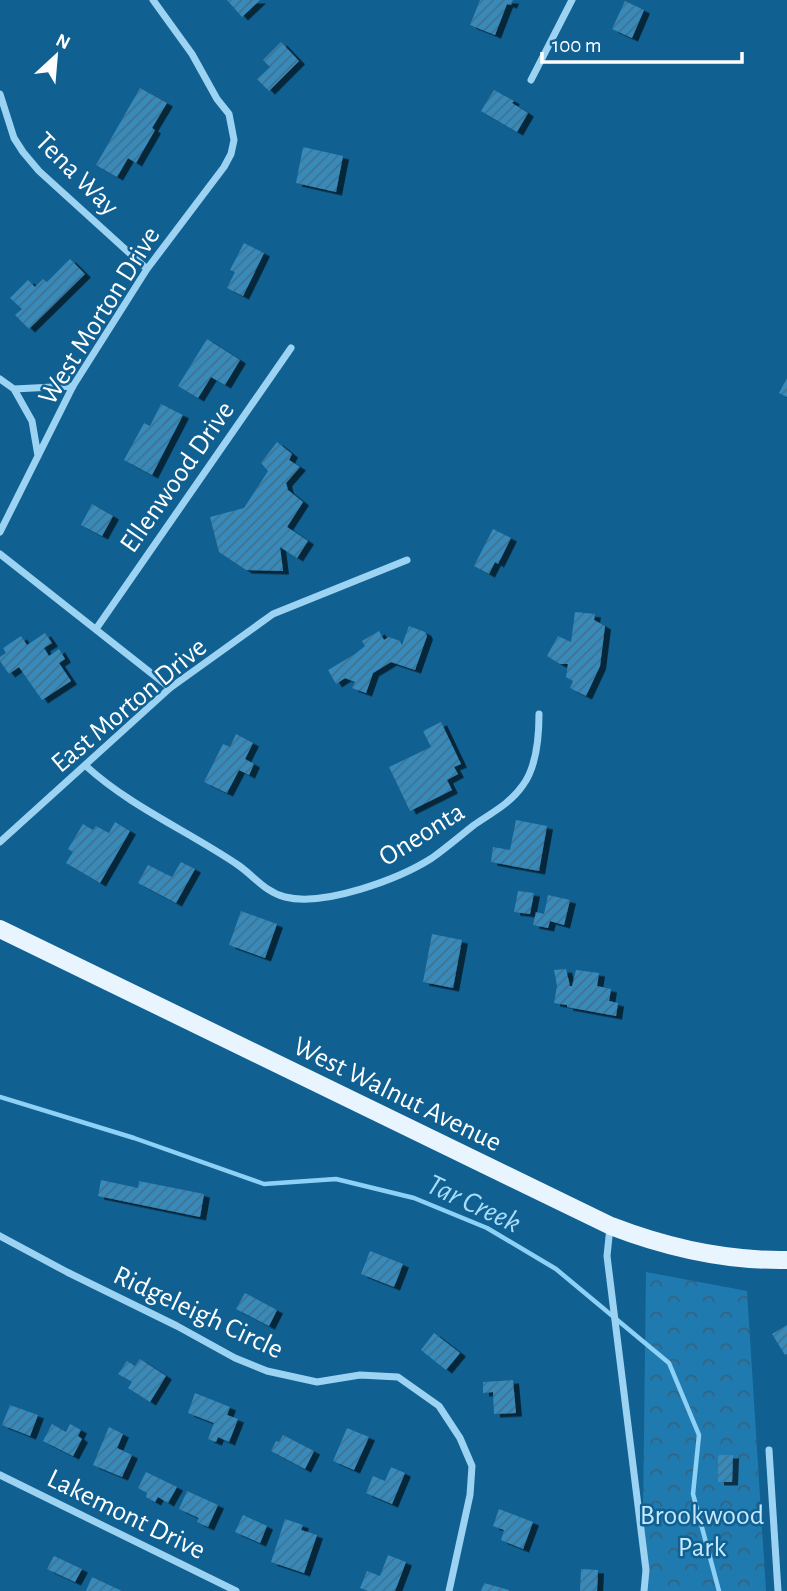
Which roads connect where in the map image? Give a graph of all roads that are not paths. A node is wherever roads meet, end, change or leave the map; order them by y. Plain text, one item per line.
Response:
1 (153, 0) edge
2 (572, 0) edge
3 (531, 80) dead end
4 (0, 94) edge
5 (146, 269) junction
6 (291, 348) dead end
7 (0, 379) edge
8 (73, 386) junction
9 (14, 389) junction
10 (38, 456) junction
11 (0, 533) edge
12 (0, 554) edge
13 (407, 560) dead end
14 (96, 629) junction
15 (170, 688) junction
16 (539, 714) dead end
17 (86, 766) junction
18 (0, 842) edge
19 (0, 929) edge
20 (611, 1226) junction
21 (0, 1236) edge
22 (787, 1260) edge
23 (769, 1450) dead end
24 (0, 1475) edge
25 (236, 1591) edge
26 (449, 1591) edge
27 (644, 1591) edge
28 (778, 1591) edge

1 - 5 street, West Morton Drive
2 - 3 street
4 - 5 street, Tena Way
5 - 8 street, West Morton Drive
6 - 14 street, Ellenwood Drive
7 - 9 street
8 - 9 street
8 - 10 street, West Morton Drive
9 - 10 street
10 - 11 street, West Morton Drive
12 - 14 street
13 - 15 street, East Morton Drive
14 - 15 street
15 - 17 street, East Morton Drive
16 - 17 street, Oneonta
17 - 18 street, East Morton Drive
19 - 20 main road, West Walnut Avenue
20 - 22 main road, West Walnut Avenue
20 - 27 street
21 - 26 street, Ridgeleigh Circle
23 - 28 street
24 - 25 street, Lakemont Drive

